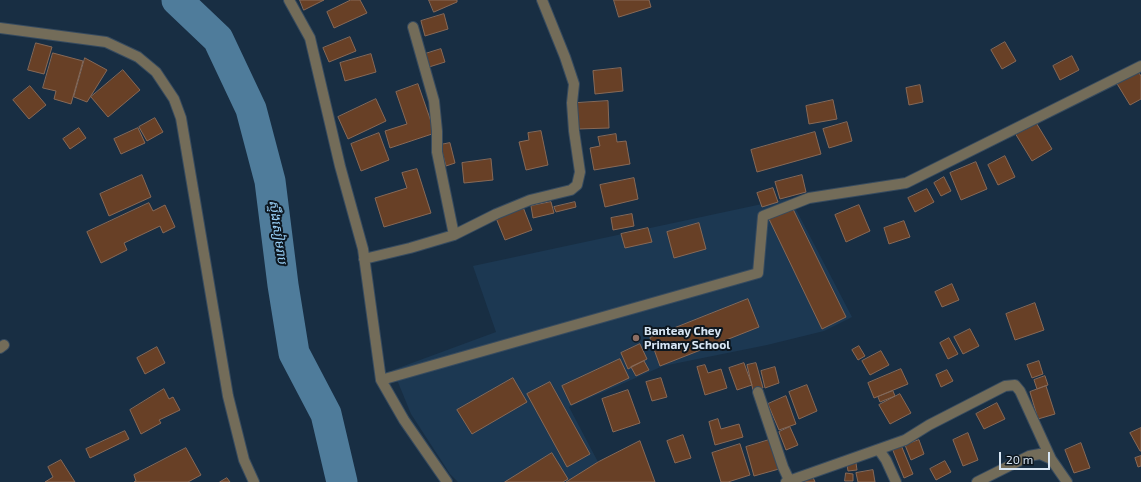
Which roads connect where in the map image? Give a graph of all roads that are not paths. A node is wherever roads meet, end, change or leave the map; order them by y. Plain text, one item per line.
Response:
1 (289, 0) edge
2 (542, 0) edge
3 (413, 27) dead end
4 (0, 28) edge
5 (1141, 66) edge
6 (454, 234) junction
7 (364, 259) junction
8 (381, 380) junction
9 (758, 392) dead end
10 (879, 450) junction
11 (1051, 459) junction
12 (254, 482) edge
13 (447, 482) edge
14 (788, 482) edge
15 (896, 482) edge
16 (977, 482) edge
17 (1067, 482) edge

1 - 7 street
2 - 6 street
3 - 6 street
4 - 12 street
5 - 8 street
6 - 7 street
7 - 8 street
8 - 13 street
9 - 14 street
10 - 11 street
10 - 14 street
10 - 15 street
11 - 16 street
11 - 17 street

